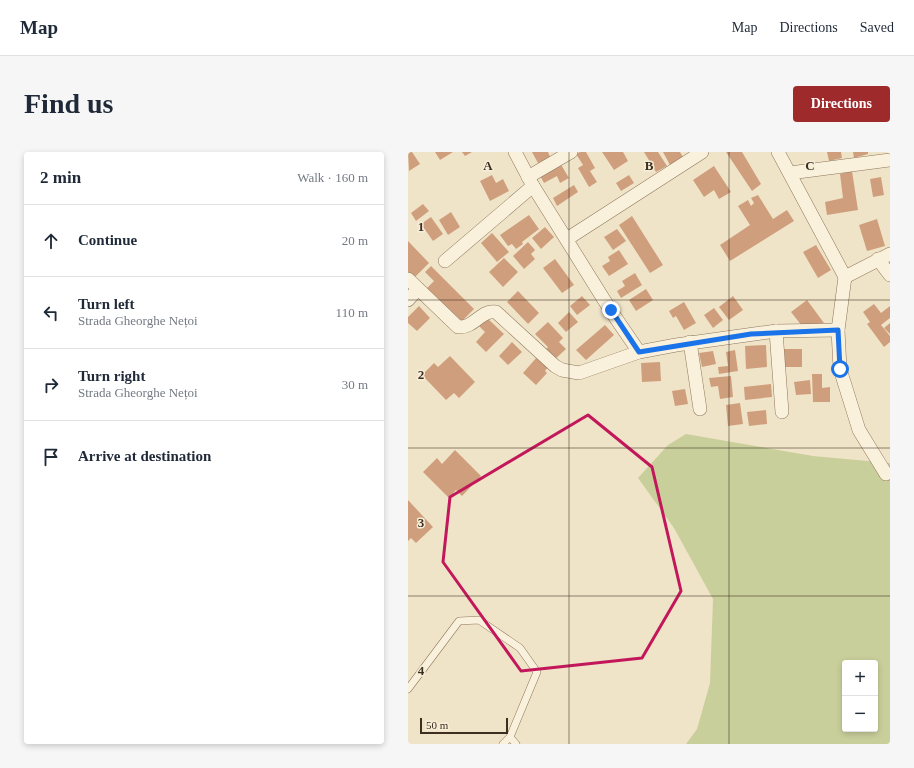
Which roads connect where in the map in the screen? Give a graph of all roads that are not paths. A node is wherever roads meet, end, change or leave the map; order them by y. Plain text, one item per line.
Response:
1 (515, 152) edge
2 (571, 152) edge
3 (702, 152) edge
4 (778, 152) edge
5 (890, 160) edge
6 (790, 173) junction
7 (531, 181) junction
8 (567, 239) junction
9 (884, 256) edge
10 (445, 261) dead end
11 (890, 276) edge
12 (845, 277) junction
13 (408, 279) edge
14 (418, 289) junction
15 (408, 300) edge
16 (838, 330) junction
17 (776, 331) junction
18 (690, 342) junction
19 (639, 352) junction
20 (700, 410) dead end
21 (782, 412) dead end
22 (886, 474) dead end
23 (408, 689) edge
24 (510, 737) junction
25 (503, 744) edge
26 (516, 744) edge

1 - 7 street
2 - 7 street
3 - 8 street
4 - 6 street
5 - 6 street
6 - 12 street
7 - 8 street
7 - 10 street
8 - 19 street
9 - 11 street
9 - 12 street
12 - 16 street
13 - 14 street
14 - 15 street
14 - 19 street
16 - 17 street
16 - 22 street
17 - 18 street
17 - 21 street
18 - 19 street
18 - 20 street
23 - 24 lane
24 - 25 lane
24 - 26 lane

